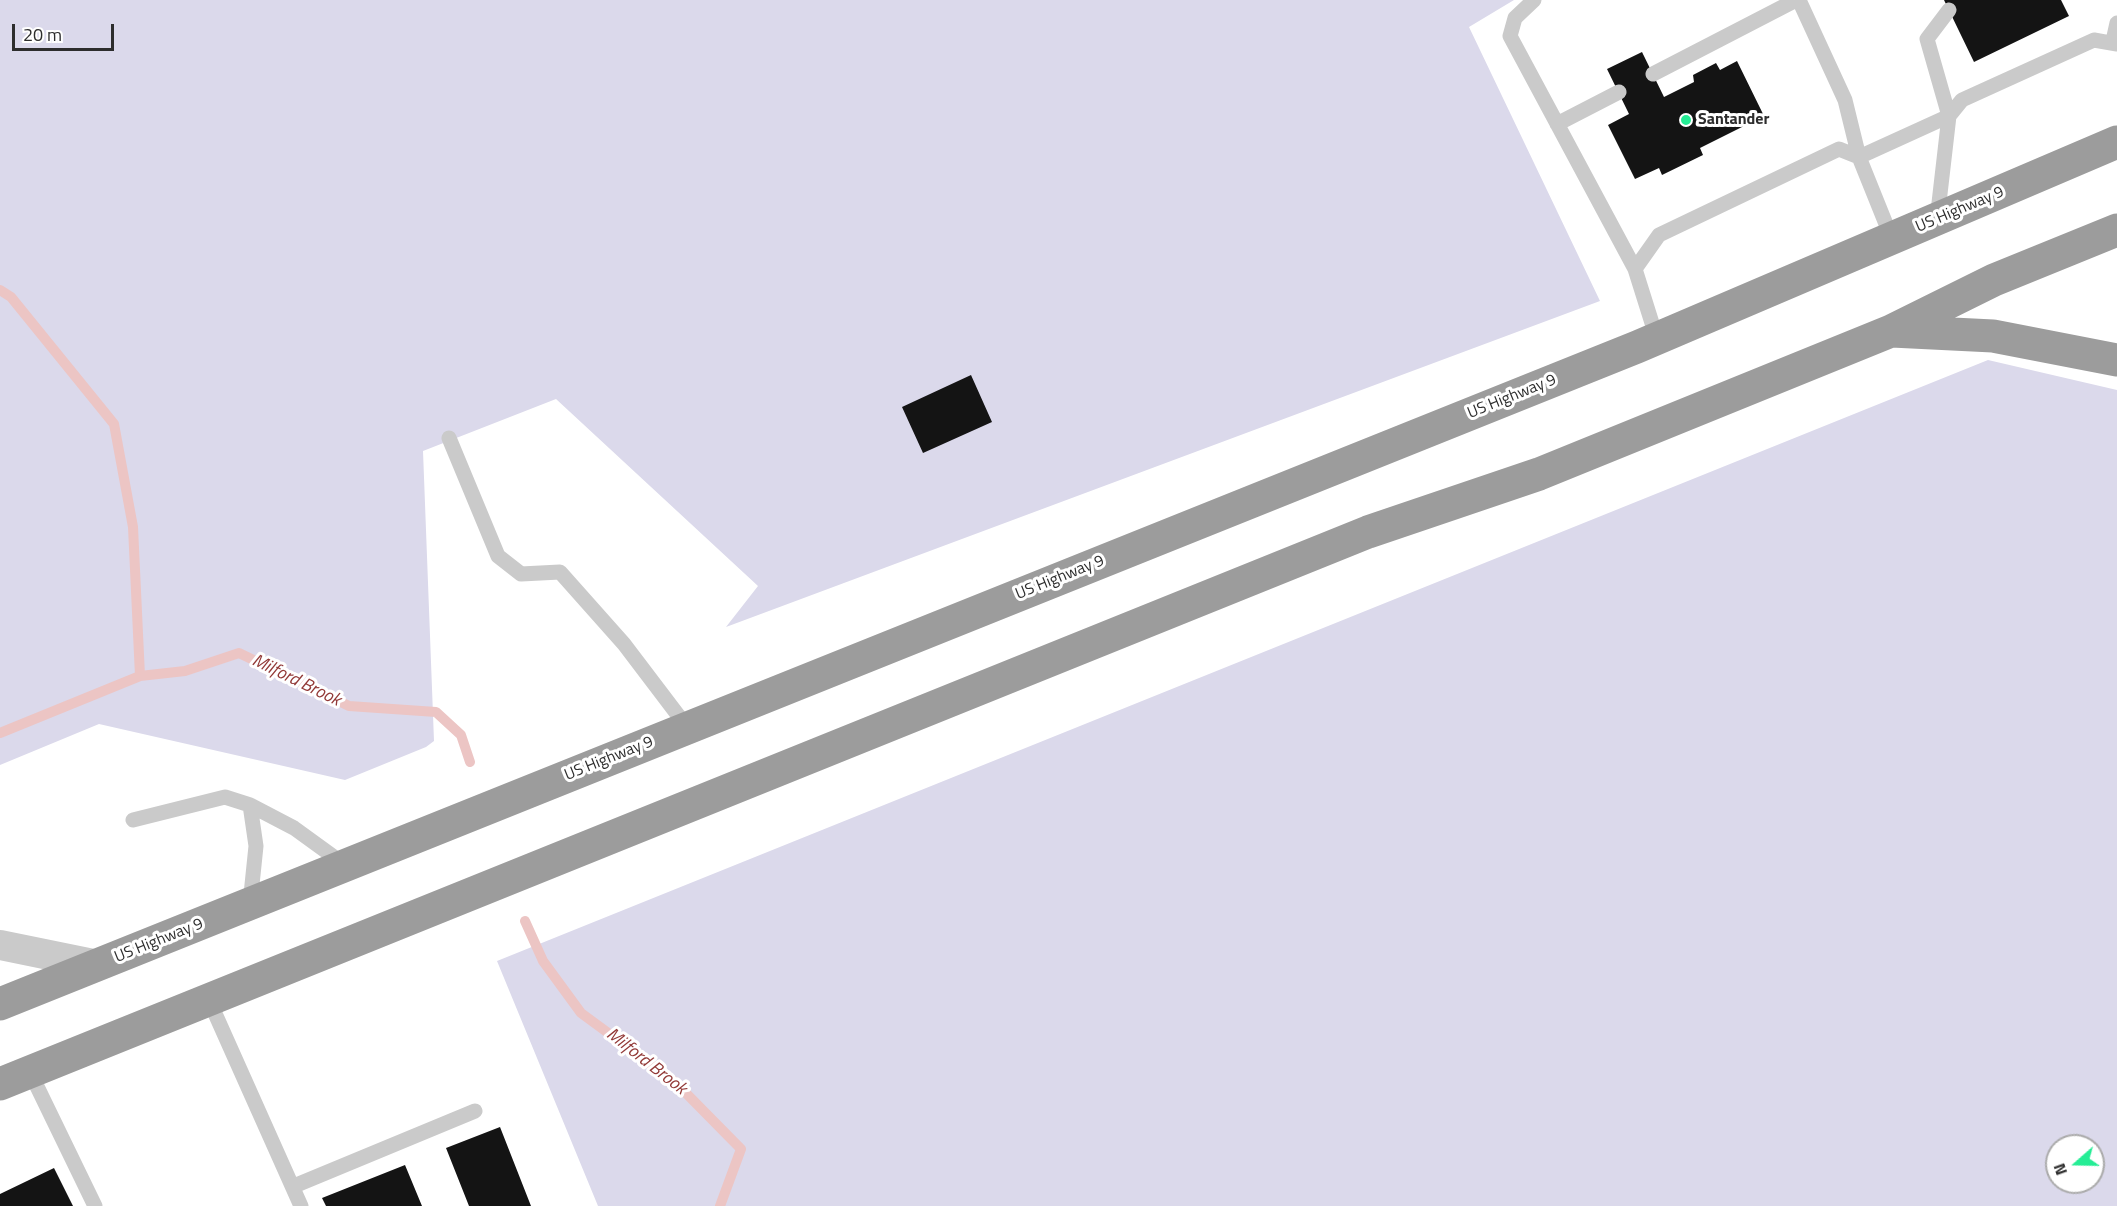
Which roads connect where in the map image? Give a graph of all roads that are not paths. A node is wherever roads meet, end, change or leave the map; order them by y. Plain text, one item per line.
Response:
1 (1534, 0) edge
2 (1797, 0) edge
3 (1949, 10) dead end
4 (2117, 23) edge
5 (2115, 43) edge
6 (1653, 74) dead end
7 (1618, 92) dead end
8 (1949, 116) junction
9 (1557, 124) junction
10 (2117, 142) edge
11 (1859, 158) junction
12 (1937, 220) junction
13 (2117, 230) edge
14 (1892, 239) junction
15 (1635, 269) junction
16 (1891, 331) junction
17 (1657, 339) junction
18 (2117, 360) edge
19 (449, 438) dead end
20 (687, 727) junction
21 (250, 805) junction
22 (133, 820) dead end
23 (345, 865) junction
24 (250, 904) junction
25 (0, 945) edge
26 (98, 965) junction
27 (209, 1000) junction
28 (0, 1005) edge
29 (30, 1072) junction
30 (0, 1084) edge
31 (474, 1111) dead end
32 (294, 1186) junction
33 (95, 1206) edge
34 (301, 1206) edge

1 - 9 lane
2 - 6 lane
2 - 11 lane
3 - 8 lane
4 - 5 lane
5 - 8 lane
7 - 9 lane
8 - 11 lane
8 - 12 lane
9 - 15 lane
10 - 12 highway, US Highway 9
11 - 14 lane
11 - 15 lane
12 - 14 highway, US Highway 9
13 - 16 highway
14 - 17 highway, US Highway 9
15 - 17 lane
16 - 18 highway
16 - 27 highway
17 - 20 highway, US Highway 9
19 - 20 lane
20 - 23 highway, US Highway 9
21 - 22 lane
21 - 23 lane
21 - 24 lane
23 - 24 highway, US Highway 9
24 - 26 highway, US Highway 9
25 - 26 street
26 - 28 highway, US Highway 9
27 - 29 highway
27 - 32 lane
29 - 30 highway
29 - 33 lane
31 - 32 lane
32 - 34 lane

